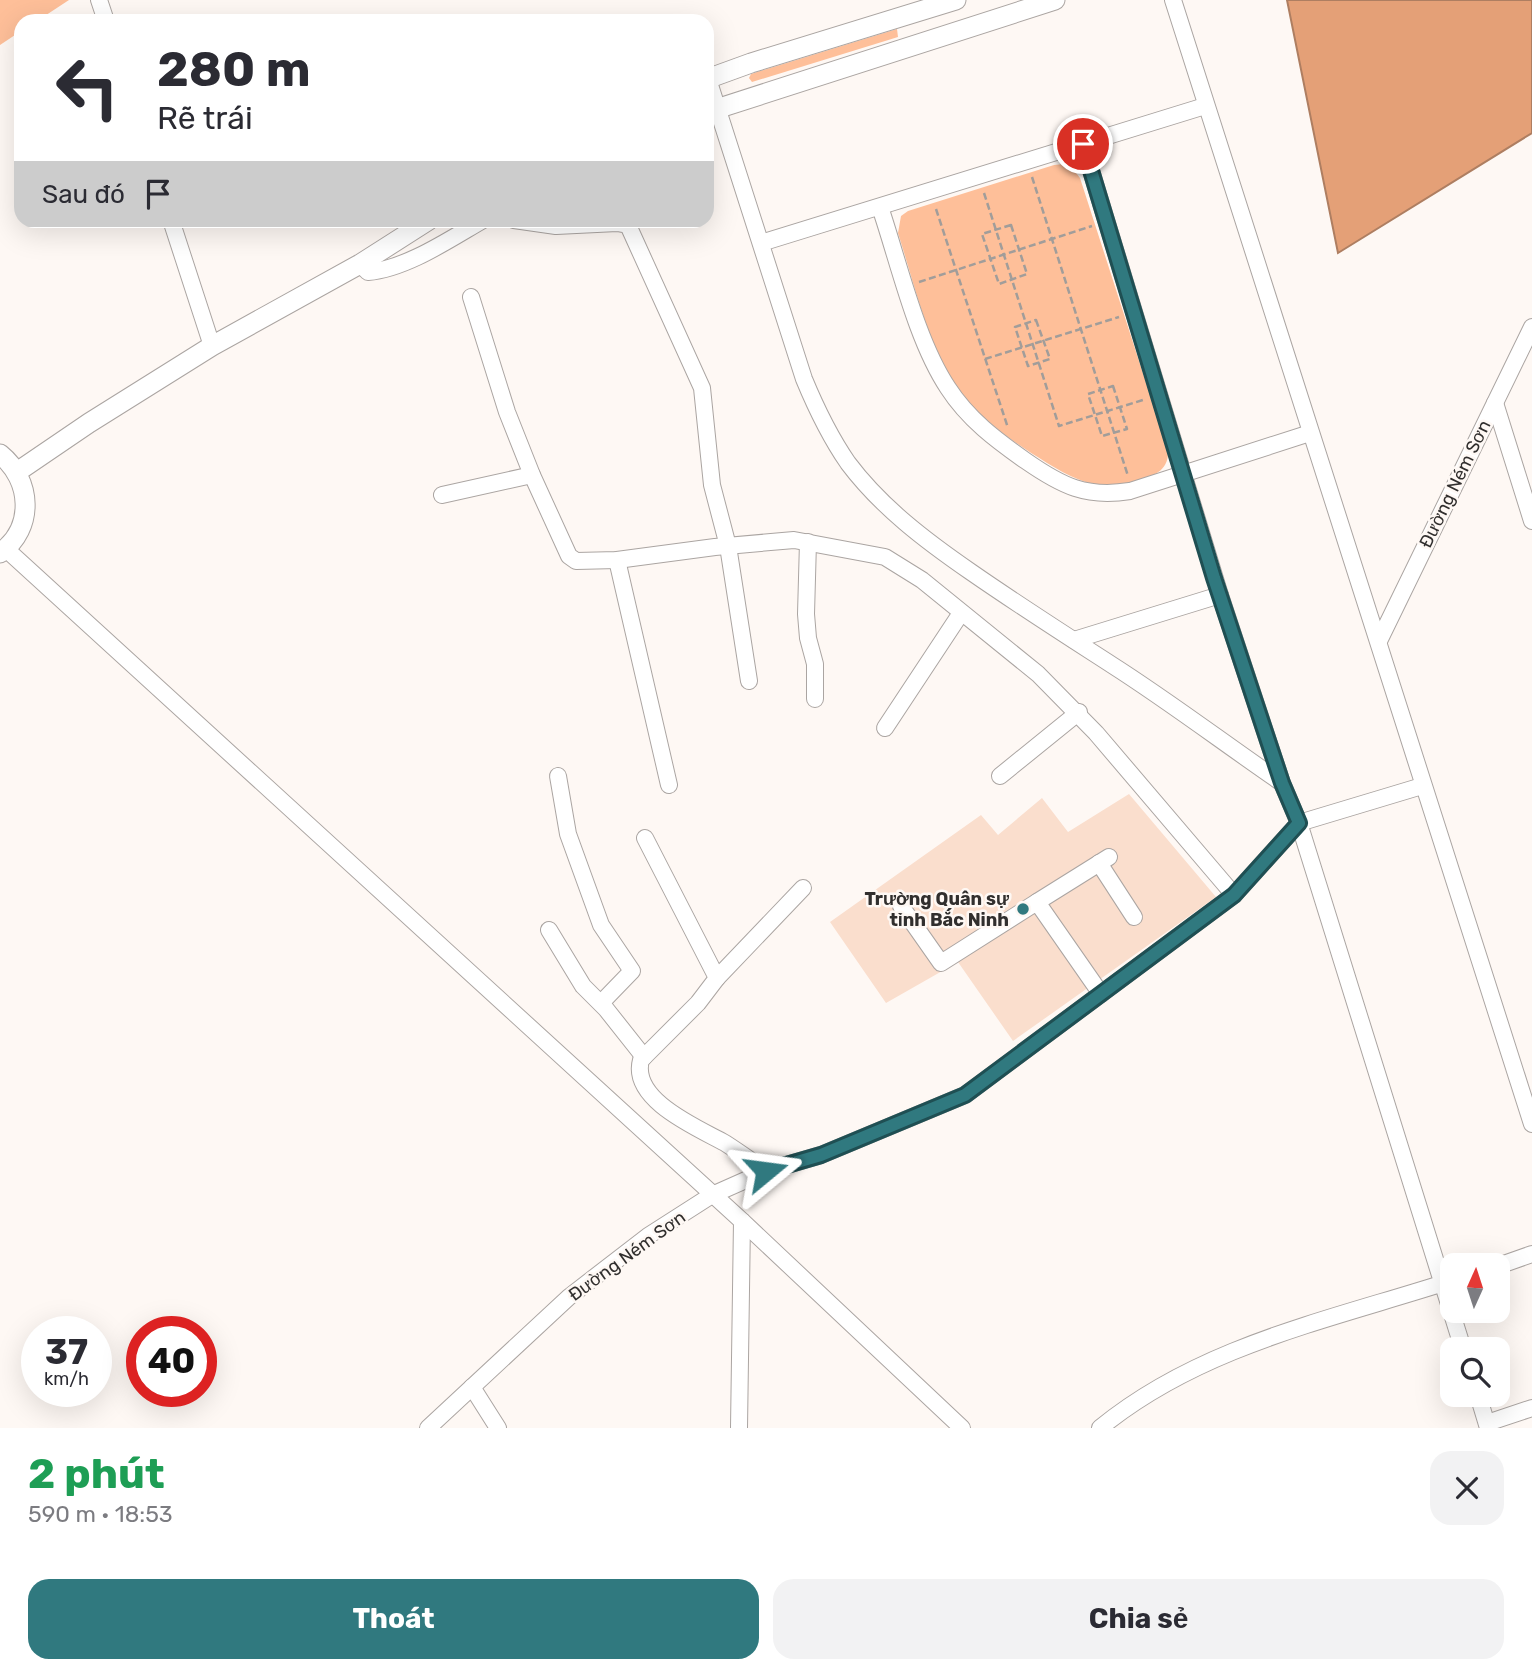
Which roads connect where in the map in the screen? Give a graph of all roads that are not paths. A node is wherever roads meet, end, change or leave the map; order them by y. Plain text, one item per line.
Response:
1 (956, 0) edge
2 (1055, 0) edge
3 (1173, 0) edge
4 (933, 7) junction
5 (943, 36) junction
6 (714, 76) edge
7 (1205, 106) junction
8 (714, 109) edge
9 (714, 115) edge
10 (1083, 144) junction
11 (880, 207) junction
12 (174, 228) edge
13 (416, 228) edge
14 (469, 228) edge
15 (629, 228) edge
16 (761, 243) junction
17 (360, 264) junction
18 (471, 297) dead end
19 (1532, 327) edge
20 (212, 346) junction
21 (1495, 403) junction
22 (1310, 433) junction
23 (0, 454) edge
24 (17, 472) junction
25 (532, 475) junction
26 (1182, 475) junction
27 (442, 495) dead end
28 (1532, 521) edge
29 (808, 542) junction
30 (728, 546) junction
31 (3, 551) edge
32 (617, 560) junction
33 (1220, 594) junction
34 (961, 613) junction
35 (1074, 640) junction
36 (1378, 641) junction
37 (749, 681) dead end
38 (815, 699) dead end
39 (1079, 712) dead end
40 (885, 728) dead end
41 (558, 776) dead end
42 (1000, 776) dead end
43 (1282, 783) junction
44 (669, 785) dead end
45 (1422, 786) junction
46 (1299, 823) junction
47 (645, 838) dead end
48 (803, 888) dead end
49 (1234, 895) junction
50 (1037, 902) junction
51 (901, 906) dead end
52 (1134, 917) dead end
53 (549, 930) dead end
54 (717, 978) junction
55 (1101, 994) junction
56 (601, 1003) junction
57 (644, 1057) junction
58 (1532, 1124) edge
59 (766, 1171) junction
60 (712, 1195) junction
61 (742, 1221) junction
62 (1532, 1254) edge
63 (1440, 1260) edge
64 (1510, 1262) edge
65 (1440, 1284) edge
66 (472, 1387) junction
67 (1482, 1407) edge
68 (1532, 1408) edge
69 (1488, 1426) edge
70 (428, 1428) edge
71 (498, 1428) edge
72 (738, 1428) edge
73 (962, 1428) edge
74 (1100, 1428) edge

1 - 4 main road
2 - 5 main road
3 - 7 street
4 - 5 main road
4 - 6 main road
5 - 8 main road
7 - 10 street
7 - 22 street
9 - 16 street
10 - 11 street
10 - 26 street
11 - 16 street
11 - 26 street
12 - 20 street
13 - 17 main road
14 - 17 street
15 - 30 street
16 - 35 street
17 - 20 main road
18 - 25 street
19 - 21 street, Đường Ném Sơn
20 - 24 main road
21 - 28 street
21 - 36 street, Đường Ném Sơn
22 - 26 street
22 - 36 street
23 - 24 main road
24 - 31 main road
25 - 27 street
25 - 32 street
26 - 33 street
29 - 30 street
29 - 34 street
29 - 38 street
30 - 32 street
30 - 37 street
31 - 60 street
32 - 44 street
33 - 35 street
33 - 43 street
34 - 40 street
34 - 49 street
35 - 43 street
36 - 45 street
39 - 42 street
41 - 56 street
43 - 46 street
45 - 46 street
45 - 58 street
46 - 49 street, Đường Ném Sơn
46 - 63 street
47 - 54 street
48 - 54 street
49 - 55 street, Đường Ném Sơn
50 - 51 street
50 - 52 street
50 - 55 street
53 - 56 street
54 - 57 street
55 - 59 street, Đường Ném Sơn
56 - 57 street
57 - 59 street
59 - 60 street, Đường Ném Sơn
60 - 61 street
60 - 66 street, Đường Ném Sơn
61 - 72 street
61 - 73 street
62 - 64 street
65 - 74 street
66 - 70 street, Đường Ném Sơn
66 - 71 street
67 - 69 street
68 - 69 street

